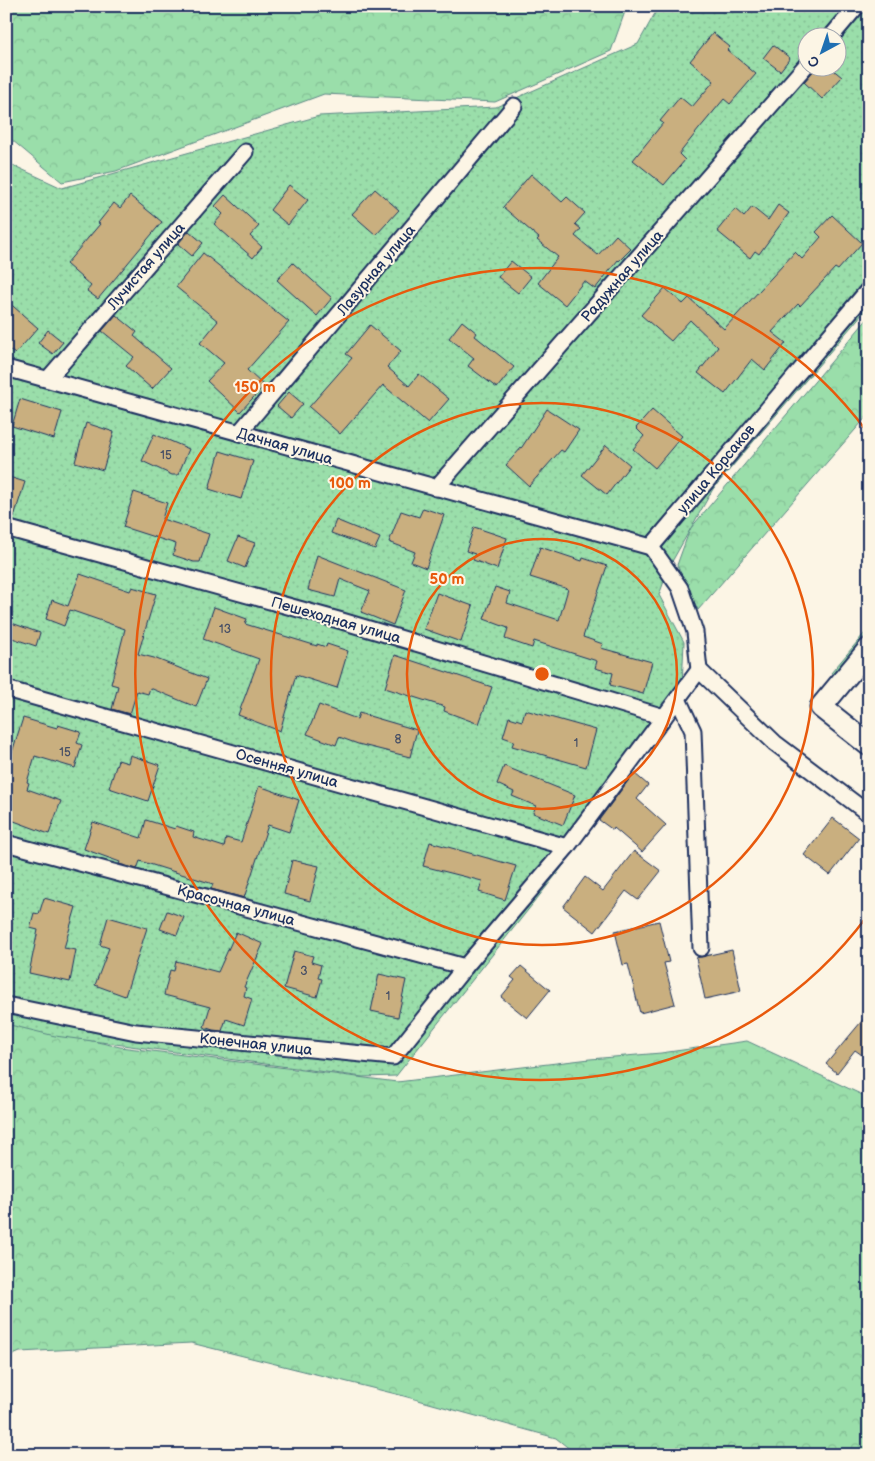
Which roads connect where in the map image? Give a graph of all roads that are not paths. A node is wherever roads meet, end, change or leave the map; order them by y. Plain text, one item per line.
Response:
1 (857, 6) edge
2 (838, 28) edge
3 (798, 74) edge
4 (514, 106) dead end
5 (245, 152) dead end
6 (869, 290) edge
7 (6, 368) edge
8 (48, 379) junction
9 (239, 433) junction
10 (436, 488) junction
11 (6, 528) edge
12 (651, 547) junction
13 (869, 649) edge
14 (699, 670) junction
15 (6, 689) edge
16 (678, 699) junction
17 (664, 717) junction
18 (869, 745) edge
19 (869, 814) edge
20 (6, 843) edge
21 (567, 846) junction
22 (701, 948) dead end
23 (465, 967) junction
24 (6, 1004) edge

1 - 2 street
3 - 10 street, Радужная улица
4 - 9 street, Лазурная улица
5 - 8 street, Лучистая улица
6 - 12 street, улица Корсаков
7 - 8 street, Дачная улица
8 - 9 street, Дачная улица
9 - 10 street, Дачная улица
10 - 12 street, Дачная улица
11 - 17 street, Пешеходная улица
12 - 14 street
13 - 18 street
14 - 16 street
14 - 19 street
15 - 21 street, Осенняя улица
16 - 17 street
16 - 22 street
17 - 21 street
20 - 23 street, Красочная улица
21 - 23 street
23 - 24 street, Конечная улица

